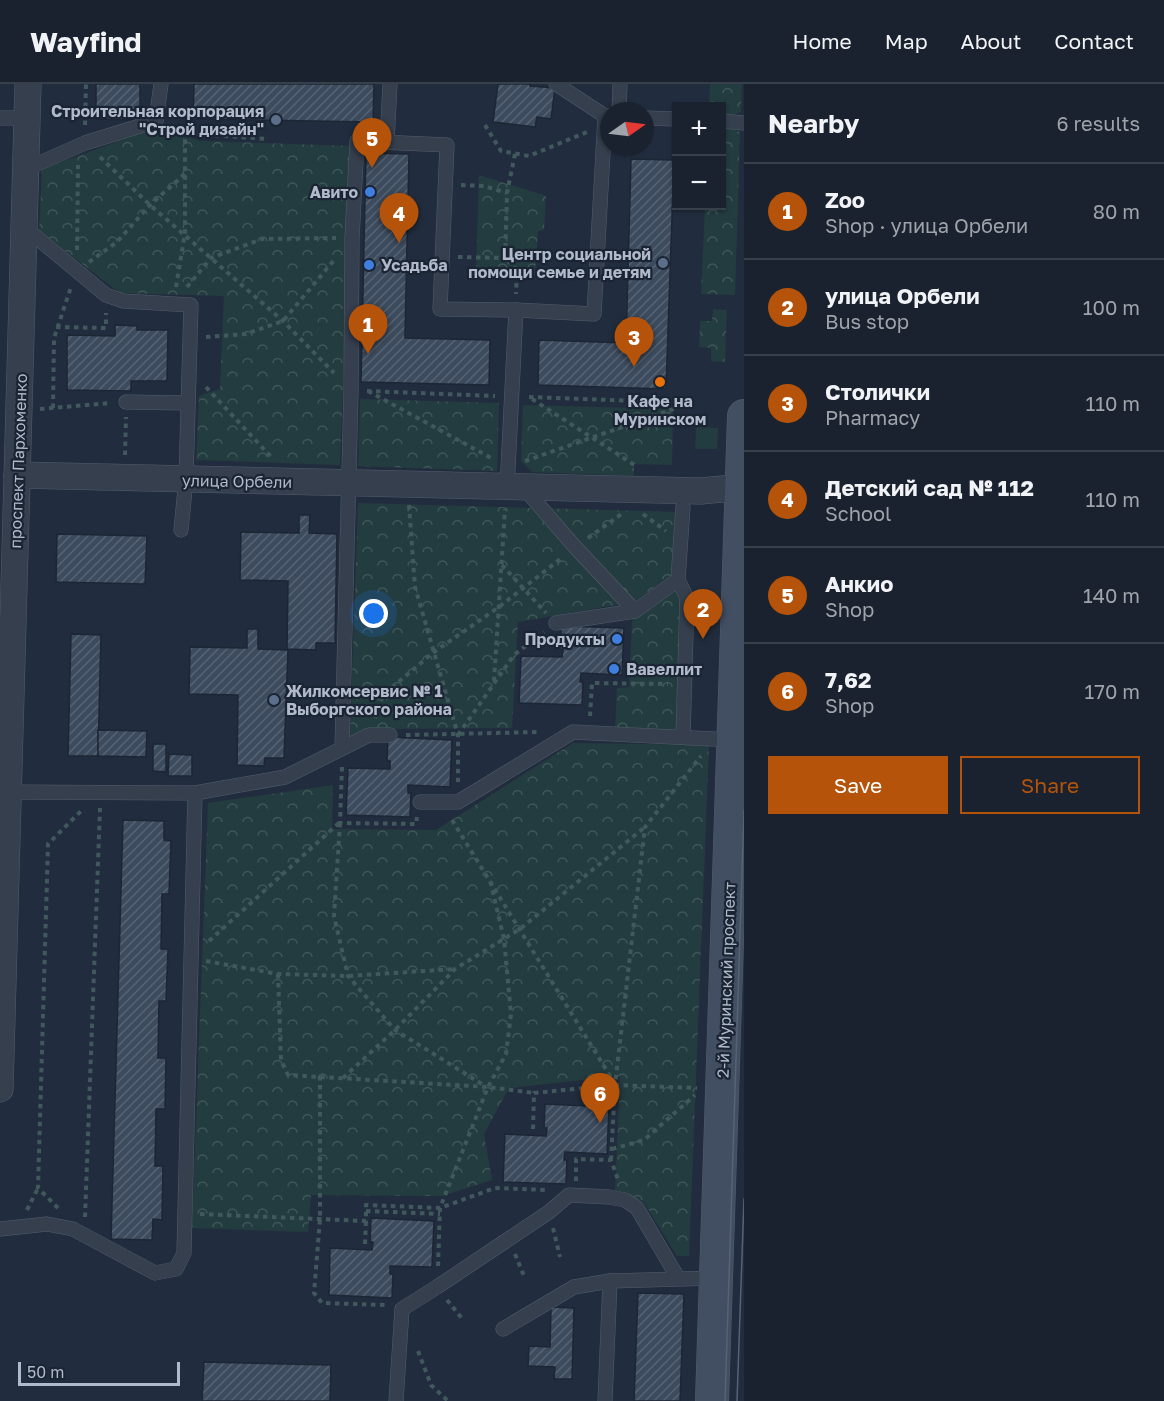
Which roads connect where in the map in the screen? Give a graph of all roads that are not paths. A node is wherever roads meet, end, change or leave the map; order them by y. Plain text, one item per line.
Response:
1 (28, 84) edge
2 (161, 84) edge
3 (390, 84) edge
4 (556, 84) edge
5 (620, 84) edge
6 (619, 102) edge
7 (600, 115) edge
8 (0, 118) edge
9 (27, 118) junction
10 (654, 118) edge
11 (672, 119) edge
12 (726, 122) edge
13 (744, 123) edge
14 (387, 142) junction
15 (604, 156) edge
16 (26, 170) junction
17 (24, 228) junction
18 (516, 310) junction
19 (126, 402) road end
20 (188, 403) junction
21 (744, 416) edge
22 (12, 461) edge
23 (186, 479) junction
24 (513, 481) junction
25 (348, 483) junction
26 (743, 487) edge
27 (683, 507) dead end
28 (181, 530) dead end
29 (678, 580) junction
30 (635, 611) junction
31 (556, 623) road end
32 (390, 735) road end
33 (683, 737) junction
34 (724, 739) junction
35 (342, 748) junction
36 (4, 792) edge
37 (195, 793) junction
38 (420, 802) road end
39 (1, 990) edge
40 (0, 1083) edge
41 (0, 1089) edge
42 (0, 1229) edge
43 (678, 1278) junction
44 (716, 1278) junction
45 (610, 1281) junction
46 (503, 1329) dead end
47 (396, 1401) edge
48 (604, 1401) edge
49 (712, 1401) edge

1 - 9 street, проспект Пархоменко
2 - 16 lane
3 - 14 lane
4 - 7 lane
5 - 6 lane
8 - 9 lane
9 - 16 street, проспект Пархоменко
10 - 11 lane
12 - 13 lane
14 - 18 lane
14 - 25 lane
15 - 18 lane
16 - 17 street, проспект Пархоменко
17 - 20 lane
17 - 22 street, проспект Пархоменко
18 - 24 lane
19 - 20 lane
20 - 23 lane
21 - 26 main road, 2-й Муринский проспект
22 - 23 street, улица Орбели
22 - 36 street, проспект Пархоменко
23 - 25 street, улица Орбели
23 - 28 lane
24 - 25 street, улица Орбели
24 - 26 street, улица Орбели
24 - 30 lane
25 - 35 lane
26 - 34 main road, 2-й Муринский проспект
27 - 29 lane
29 - 30 lane
29 - 33 lane
30 - 31 lane
32 - 35 lane
33 - 34 lane
33 - 38 lane
34 - 44 main road, 2-й Муринский проспект
35 - 37 lane
36 - 37 lane
36 - 39 street, проспект Пархоменко
37 - 42 lane
39 - 40 street, проспект Пархоменко
40 - 41 street, проспект Пархоменко
43 - 44 lane
43 - 45 lane
43 - 47 lane
44 - 49 main road, 2-й Муринский проспект
45 - 46 lane
45 - 48 lane

